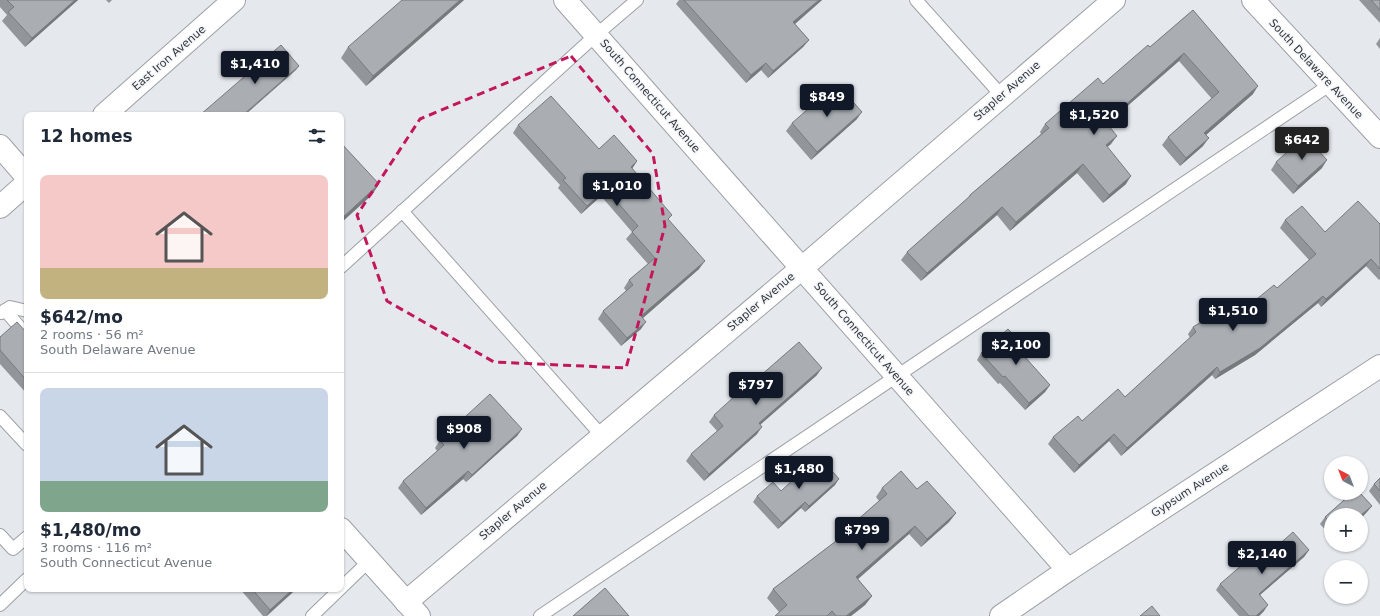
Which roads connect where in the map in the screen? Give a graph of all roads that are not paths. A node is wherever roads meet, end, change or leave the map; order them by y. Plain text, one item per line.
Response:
1 (234, 0) edge
2 (565, 0) edge
3 (637, 0) edge
4 (916, 0) edge
5 (1114, 0) edge
6 (1253, 0) edge
7 (596, 35) junction
8 (1331, 84) junction
9 (1002, 96) junction
10 (107, 112) edge
11 (1380, 137) edge
12 (0, 146) edge
13 (24, 174) edge
14 (24, 186) edge
15 (0, 207) edge
16 (402, 211) junction
17 (344, 264) edge
18 (802, 268) junction
19 (24, 310) edge
20 (2, 312) edge
21 (24, 333) edge
22 (1377, 373) edge
23 (897, 376) junction
24 (2, 418) edge
25 (24, 430) edge
26 (602, 436) junction
27 (24, 442) edge
28 (344, 532) edge
29 (0, 535) edge
30 (24, 540) edge
31 (369, 561) junction
32 (1068, 570) junction
33 (24, 582) edge
34 (344, 584) edge
35 (336, 592) edge
36 (0, 605) edge
37 (413, 609) edge
38 (1008, 614) edge
39 (312, 616) edge
40 (540, 616) edge

1 - 10 street, East Iron Avenue
2 - 7 street, South Connecticut Avenue
3 - 7 lane
4 - 9 lane
5 - 9 street, Stapler Avenue
6 - 8 street, South Delaware Avenue
7 - 16 lane
7 - 18 street, South Connecticut Avenue
8 - 11 street, South Delaware Avenue
8 - 23 lane
9 - 18 street, Stapler Avenue
12 - 13 street
14 - 15 street
16 - 17 lane
16 - 26 lane
18 - 23 street, South Connecticut Avenue
18 - 26 street, Stapler Avenue
19 - 20 lane
20 - 21 lane
22 - 32 street, Gypsum Avenue
23 - 32 street, South Connecticut Avenue
23 - 40 lane
24 - 25 lane
24 - 27 lane
26 - 37 street, Stapler Avenue
28 - 31 street
29 - 30 lane
31 - 34 lane
31 - 37 street
32 - 38 street, Gypsum Avenue
33 - 36 lane
35 - 39 lane

